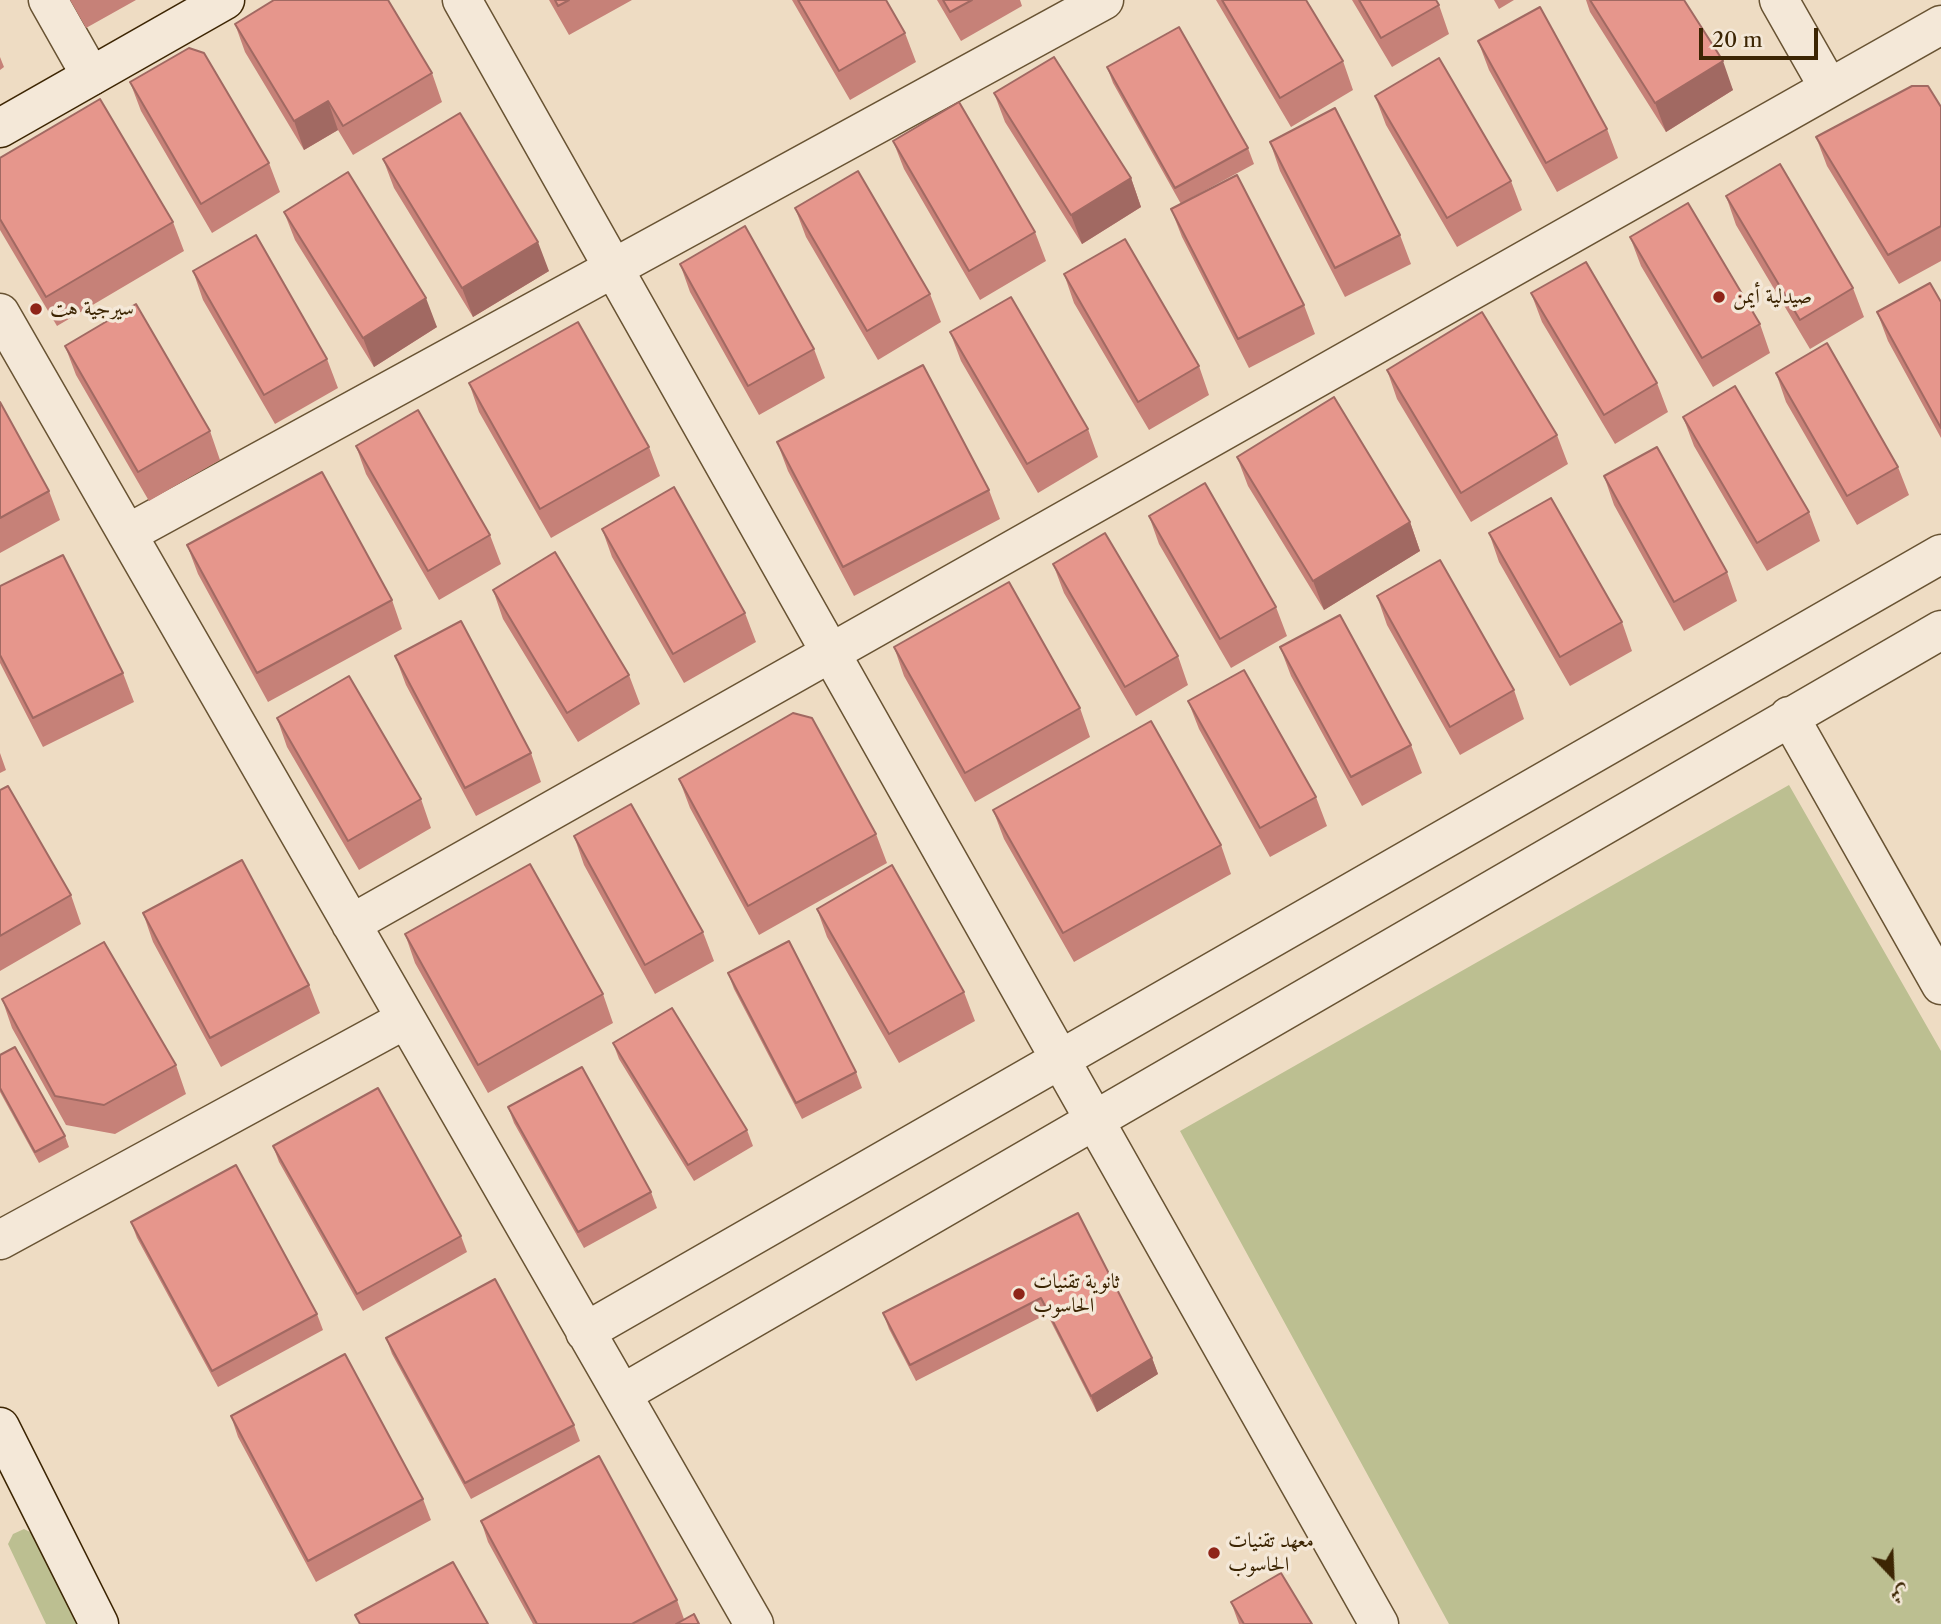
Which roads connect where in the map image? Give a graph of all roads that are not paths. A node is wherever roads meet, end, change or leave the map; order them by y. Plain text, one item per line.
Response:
1 (48, 0) edge
2 (225, 0) edge
3 (462, 0) edge
4 (1104, 0) edge
5 (1779, 0) edge
6 (1941, 24) edge
7 (91, 76) junction
8 (1829, 88) junction
9 (0, 128) edge
10 (614, 268) junction
11 (0, 313) edge
12 (127, 534) junction
13 (1941, 554) edge
14 (1941, 630) edge
15 (831, 653) junction
16 (1789, 716) junction
17 (351, 924) junction
18 (1941, 985) edge
19 (406, 1019) junction
20 (1060, 1059) junction
21 (1095, 1121) junction
22 (0, 1240) edge
23 (585, 1332) junction
24 (622, 1394) junction
25 (0, 1427) edge
26 (10, 1469) edge
27 (99, 1624) edge
28 (754, 1624) edge
29 (1379, 1624) edge

1 - 7 street
2 - 7 street
3 - 10 street
4 - 10 street
5 - 8 street
6 - 8 street
7 - 9 street
8 - 15 street
10 - 12 street
10 - 15 street
11 - 12 street
12 - 17 street
13 - 20 street
14 - 16 street
15 - 17 street
15 - 20 street
16 - 18 street
16 - 21 street
17 - 19 street
19 - 22 street
19 - 23 street
20 - 21 street
20 - 23 street
21 - 24 street
21 - 29 street
23 - 24 street
24 - 28 street
25 - 26 street
26 - 27 street

